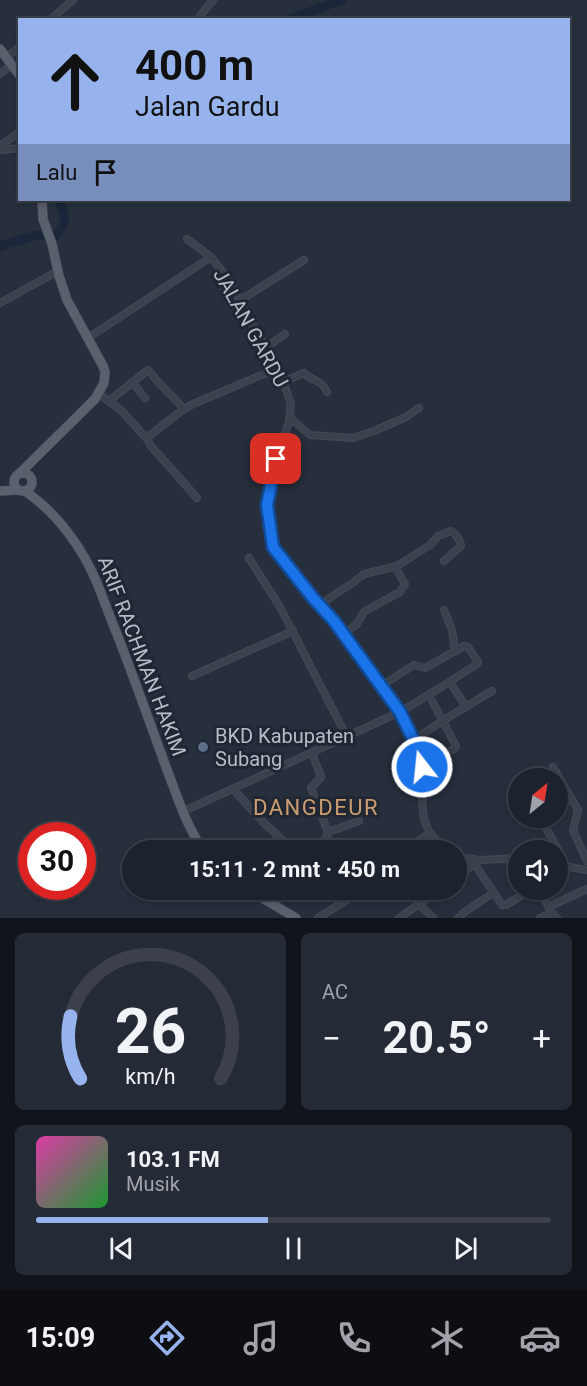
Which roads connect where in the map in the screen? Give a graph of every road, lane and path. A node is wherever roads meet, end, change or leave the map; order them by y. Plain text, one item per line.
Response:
1 (73, 0) edge
2 (213, 0) edge
3 (52, 18) edge
4 (199, 18) edge
5 (6, 57) edge
6 (18, 73) edge
7 (0, 74) edge
8 (18, 134) edge
9 (0, 148) edge
10 (18, 148) edge
11 (42, 201) edge
12 (187, 239) dead end
13 (211, 257) junction
14 (304, 260) dead end
15 (58, 271) junction
16 (239, 301) junction
17 (0, 303) edge
18 (285, 334) dead end
19 (87, 338) junction
20 (265, 348) junction
21 (276, 369) junction
22 (132, 382) junction
23 (283, 382) junction
24 (327, 392) dead end
25 (99, 394) junction
26 (146, 398) dead end
27 (109, 401) junction
28 (419, 408) dead end
29 (184, 409) junction
30 (290, 418) junction
31 (146, 437) junction
32 (20, 476) junction
33 (25, 489) junction
34 (0, 491) edge
35 (197, 498) dead end
36 (249, 558) dead end
37 (444, 561) dead end
38 (395, 567) junction
39 (319, 605) junction
40 (444, 610) dead end
41 (293, 631) junction
42 (343, 634) junction
43 (456, 651) junction
44 (192, 676) dead end
45 (450, 682) junction
46 (381, 686) junction
47 (492, 692) dead end
48 (429, 695) junction
49 (466, 707) junction
50 (396, 714) junction
51 (442, 721) junction
52 (347, 737) junction
53 (414, 740) junction
54 (312, 753) junction
55 (422, 767) junction
56 (232, 789) junction
57 (568, 793) edge
58 (182, 812) junction
59 (359, 821) dead end
60 (430, 833) junction
61 (328, 834) junction
62 (197, 840) edge
63 (282, 840) edge
64 (323, 840) edge
65 (331, 840) edge
66 (419, 840) edge
67 (436, 840) edge
68 (467, 859) edge
69 (508, 859) edge
70 (476, 861) junction
71 (587, 861) edge
72 (568, 866) edge
73 (467, 868) edge
74 (587, 870) edge
75 (587, 889) edge
76 (493, 893) junction
77 (265, 900) edge
78 (273, 900) edge
79 (346, 900) edge
80 (418, 900) edge
81 (424, 900) edge
82 (514, 900) edge
83 (270, 903) junction
84 (420, 903) junction
85 (552, 913) edge
86 (296, 918) edge
87 (318, 918) edge
88 (399, 918) edge
89 (433, 918) edge
90 (458, 918) edge
91 (540, 918) edge

1 - 3 street
2 - 4 street
5 - 6 main road
5 - 7 street
8 - 9 street
9 - 10 street
11 - 15 main road
12 - 13 street, JALAN GARDU
13 - 16 street, JALAN GARDU
13 - 19 street
14 - 16 street
15 - 17 street
15 - 19 main road
16 - 20 street, JALAN GARDU
18 - 20 street
19 - 25 main road
20 - 21 street, JALAN GARDU
21 - 23 street, JALAN GARDU
21 - 29 street
22 - 26 street
22 - 27 street
22 - 29 street
23 - 24 street
23 - 30 street, JALAN GARDU
25 - 27 street
25 - 32 main road
27 - 31 street
28 - 30 street
29 - 31 street
30 - 39 street, JALAN GARDU
31 - 35 street
32 - 33 main road
32 - 33 main road
32 - 34 main road
33 - 34 main road
33 - 58 main road, ARIF RACHMAN HAKIM
36 - 41 street
37 - 38 street
38 - 39 street
38 - 42 street
39 - 42 street, JALAN GARDU
40 - 43 street
41 - 44 street
41 - 52 street
42 - 46 street, JALAN GARDU
43 - 45 street
43 - 46 street
45 - 48 street
45 - 49 street
46 - 50 street, JALAN GARDU
47 - 49 street
48 - 50 street
48 - 51 street
49 - 51 street
50 - 52 street
50 - 53 street, JALAN GARDU
51 - 53 street
51 - 55 street
52 - 54 street
53 - 55 street, JALAN GARDU
54 - 56 street
54 - 61 street
55 - 60 street, JALAN GARDU
56 - 58 street
56 - 63 street
57 - 71 street
58 - 62 main road, ARIF RACHMAN HAKIM
59 - 61 street
60 - 66 street
60 - 67 street
61 - 64 street
61 - 65 street
68 - 70 street
69 - 70 street
70 - 73 street
70 - 76 street
72 - 74 street
75 - 85 street
76 - 82 street
76 - 90 street
77 - 83 main road
78 - 83 street
79 - 87 street
80 - 84 street
81 - 84 street
83 - 86 main road
84 - 88 street
84 - 89 street
85 - 91 street

